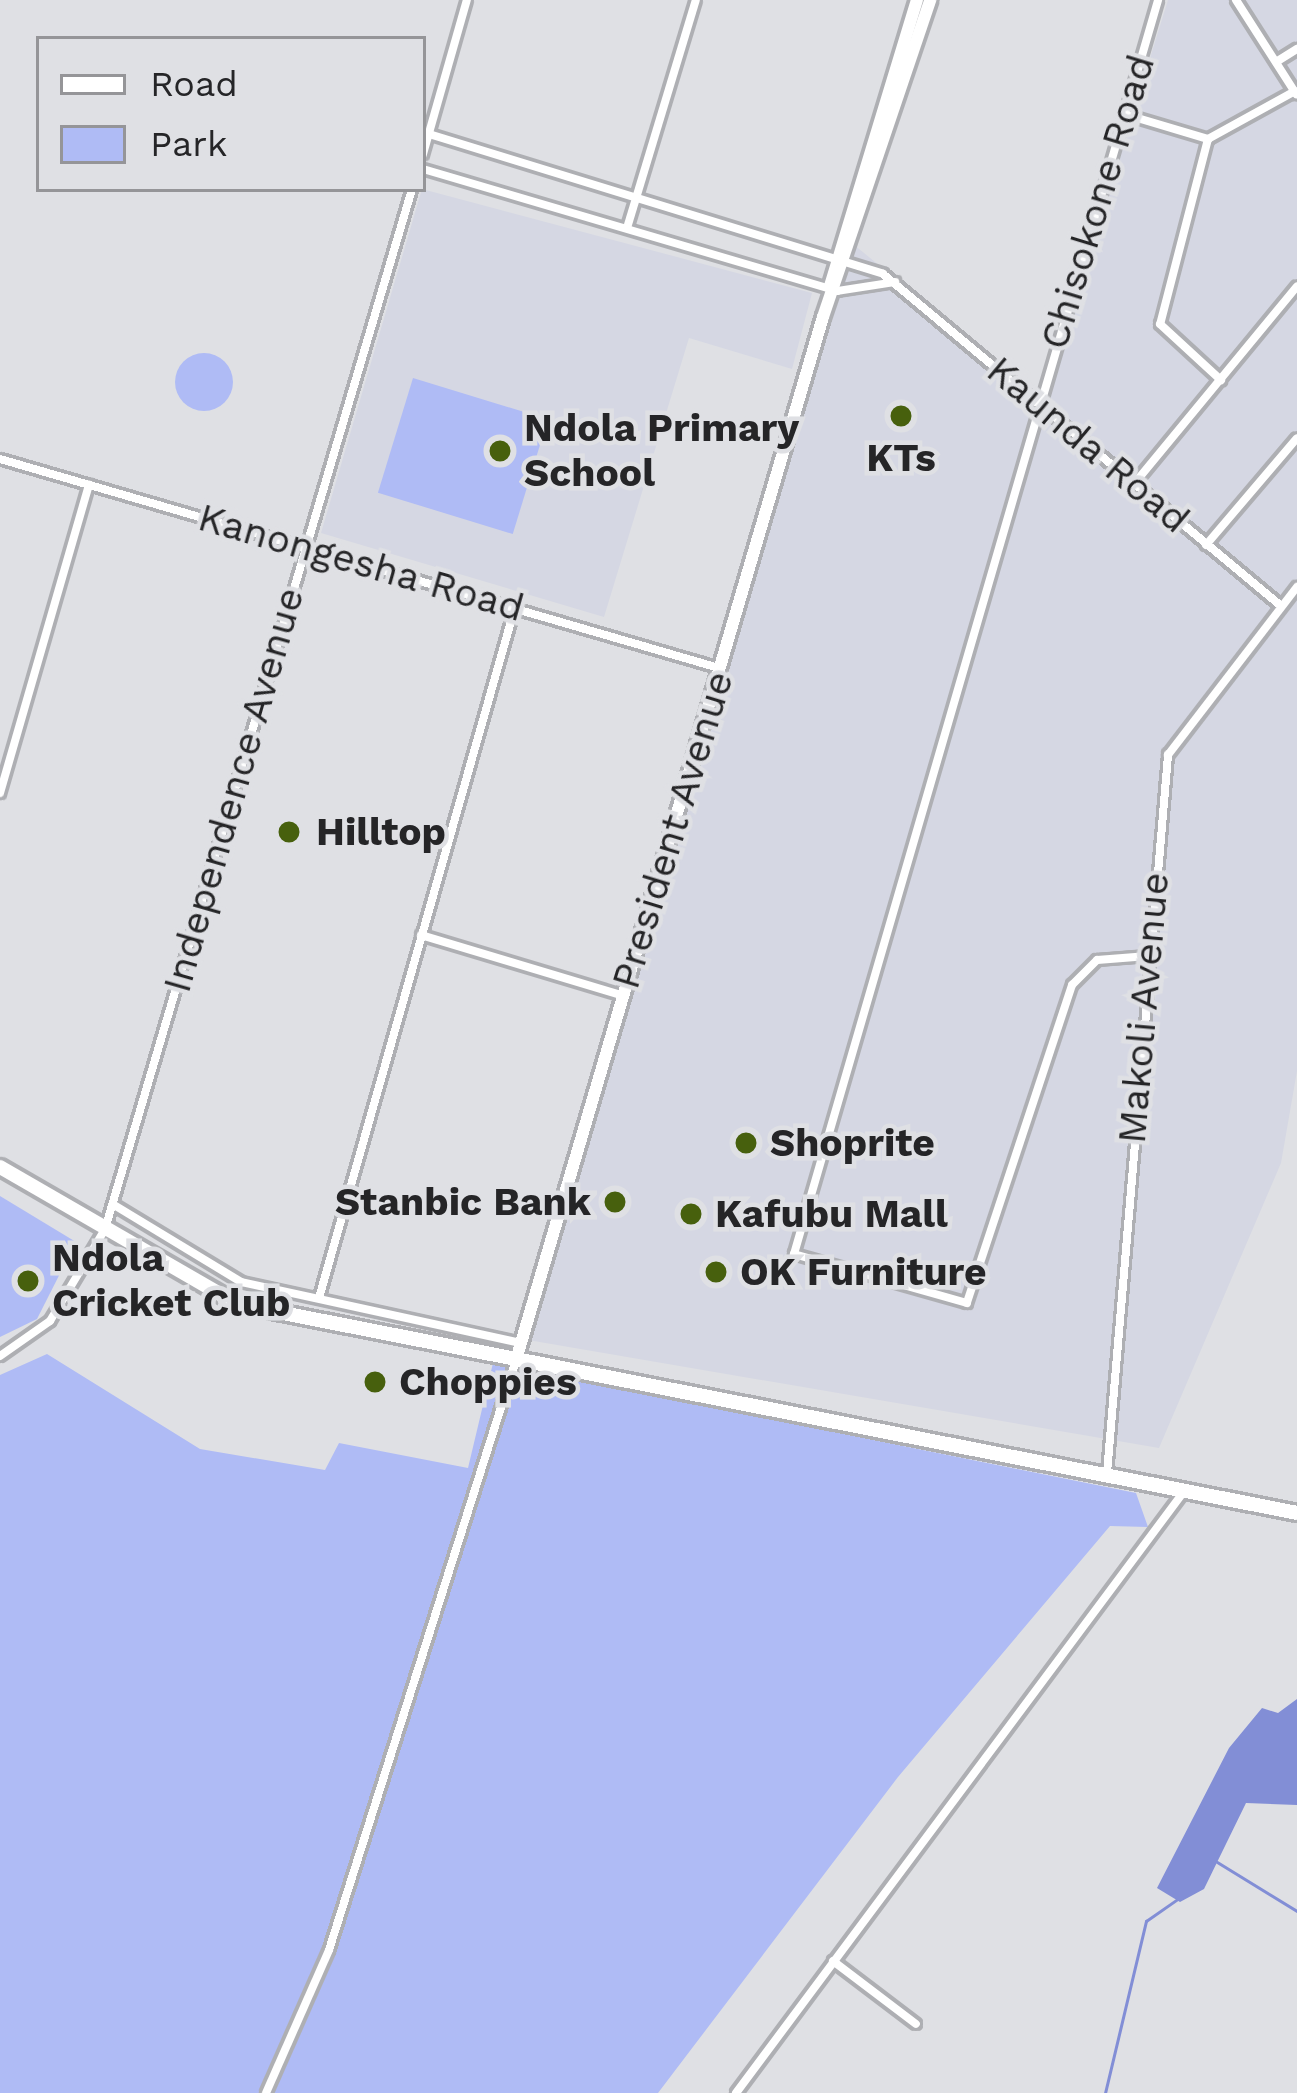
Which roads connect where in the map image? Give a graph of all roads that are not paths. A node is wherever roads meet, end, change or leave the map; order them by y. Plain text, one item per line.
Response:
1 (467, 0) edge
2 (696, 0) edge
3 (917, 0) edge
4 (930, 0) edge
5 (1158, 0) edge
6 (1236, 0) edge
7 (1297, 49) edge
8 (1276, 62) junction
9 (1296, 93) edge
10 (1124, 114) junction
11 (429, 134) junction
12 (1208, 140) junction
13 (426, 144) edge
14 (426, 170) edge
15 (411, 192) edge
16 (637, 196) junction
17 (627, 228) junction
18 (845, 257) junction
19 (896, 282) junction
20 (1297, 286) edge
21 (832, 293) junction
22 (1221, 380) junction
23 (1038, 404) junction
24 (1297, 438) edge
25 (0, 459) edge
26 (1134, 484) junction
27 (89, 485) junction
28 (1206, 545) junction
29 (306, 546) junction
30 (1297, 587) edge
31 (1281, 606) junction
32 (515, 607) junction
33 (721, 668) junction
34 (0, 793) edge
35 (421, 935) junction
36 (1148, 956) junction
37 (624, 996) junction
38 (0, 1167) edge
39 (113, 1204) junction
40 (105, 1229) junction
41 (319, 1298) junction
42 (521, 1343) junction
43 (0, 1356) edge
44 (516, 1360) junction
45 (1107, 1473) junction
46 (1185, 1490) junction
47 (1297, 1513) edge
48 (833, 1961) junction
49 (916, 2024) dead end
50 (738, 2092) edge
51 (266, 2093) edge

1 - 11 street
2 - 16 street
3 - 18 main road, President Avenue
4 - 18 main road, President Avenue
5 - 10 street, Chisokone Road
6 - 8 street
7 - 8 street
8 - 9 street
9 - 12 street
10 - 12 street
10 - 23 street, Chisokone Road
11 - 13 street
11 - 16 street, Kaunda Road
12 - 22 street
14 - 17 street
15 - 29 street, Independence Avenue
16 - 17 street
16 - 18 street, Kaunda Road
17 - 21 street
18 - 19 street, Kaunda Road
18 - 21 main road, President Avenue
19 - 21 street
19 - 23 street, Kaunda Road
20 - 22 street
21 - 33 main road, President Avenue
22 - 26 street
23 - 26 street, Kaunda Road
23 - 36 street, Chisokone Road
24 - 28 street
25 - 27 street, Kanongesha Road
26 - 28 street, Kaunda Road
27 - 29 street, Kanongesha Road
27 - 34 street
28 - 31 street, Kaunda Road
29 - 32 street, Kanongesha Road
29 - 39 street, Independence Avenue
30 - 31 street, Makoli Avenue
31 - 36 street, Makoli Avenue
32 - 33 street, Kanongesha Road
32 - 35 street
33 - 37 main road, President Avenue
35 - 37 street
35 - 41 street
36 - 45 street, Makoli Avenue
37 - 42 main road, President Avenue
38 - 40 highway
39 - 40 street, Independence Avenue
39 - 41 street
40 - 43 street, Independence Avenue
40 - 44 highway
41 - 42 street
42 - 44 main road, President Avenue
44 - 45 highway
44 - 51 street
45 - 46 highway
46 - 47 highway
46 - 48 street
48 - 49 street
48 - 50 street

